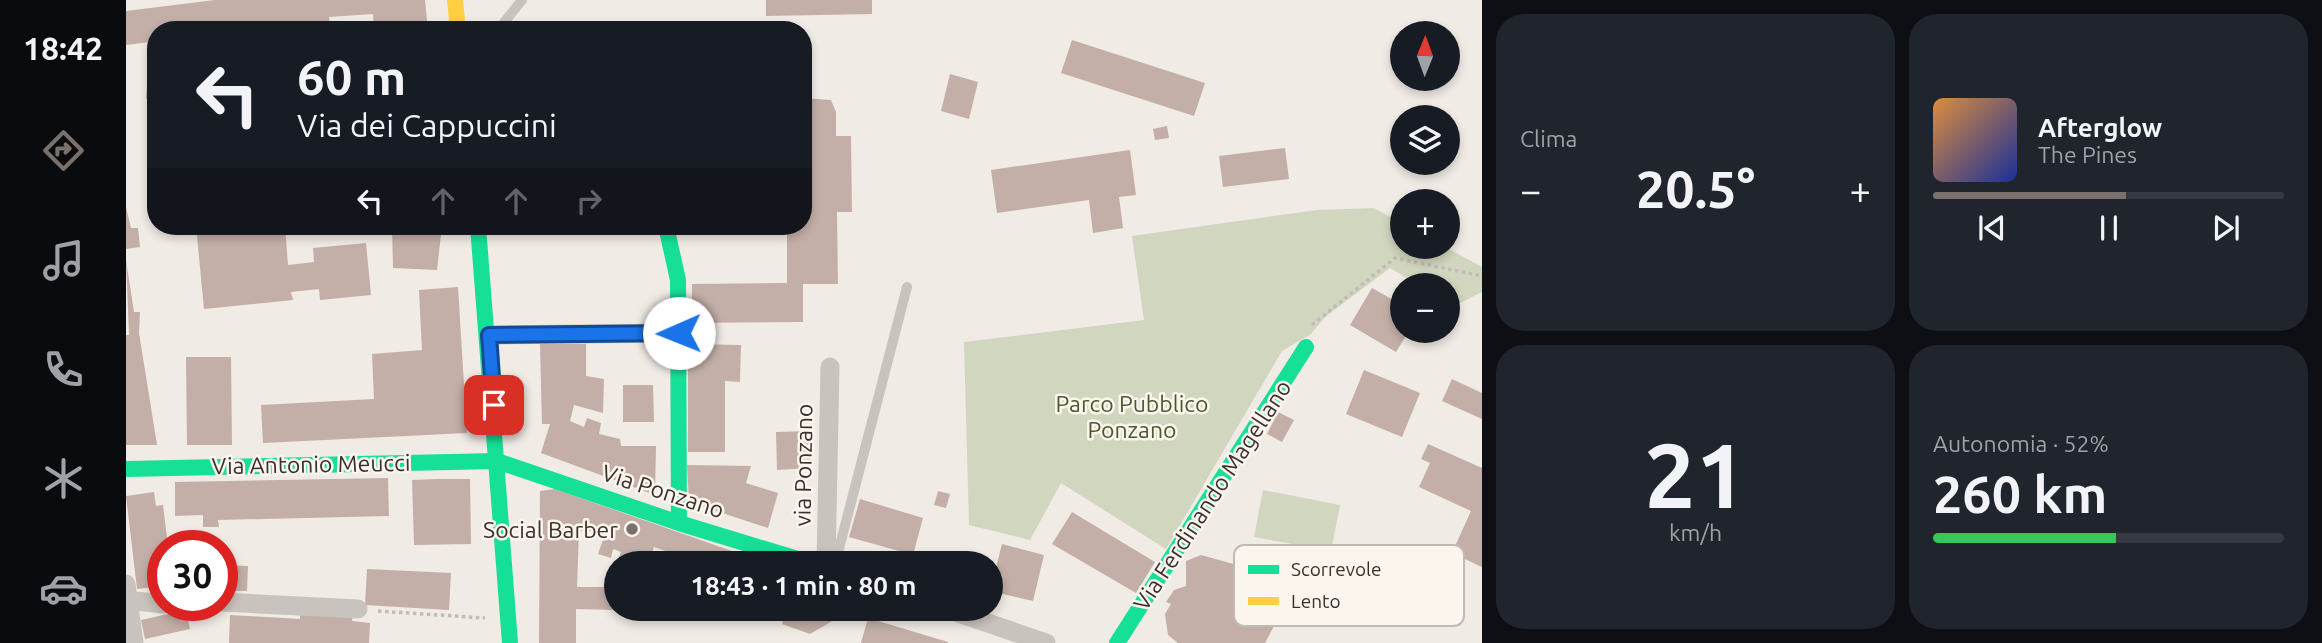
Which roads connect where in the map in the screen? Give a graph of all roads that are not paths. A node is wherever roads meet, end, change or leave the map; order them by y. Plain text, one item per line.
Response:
1 (455, 0) edge
2 (522, 0) edge
3 (457, 21) edge
4 (505, 21) edge
5 (479, 235) edge
6 (668, 235) edge
7 (907, 287) dead end
8 (679, 333) junction
9 (489, 335) junction
10 (1306, 346) road end
11 (830, 367) dead end
12 (497, 461) junction
13 (126, 469) edge
14 (679, 523) junction
15 (771, 551) edge
16 (826, 551) edge
17 (838, 551) edge
18 (127, 595) edge
19 (147, 600) edge
20 (238, 604) edge
21 (358, 609) road end
22 (982, 621) edge
23 (134, 643) edge
24 (510, 643) edge
25 (1046, 643) edge
26 (1117, 643) edge

1 - 3 street
2 - 4 lane
5 - 9 street
6 - 8 street
7 - 17 lane
8 - 9 street
8 - 14 street
9 - 12 street
10 - 26 street, Via Ferdinando Magellano
11 - 16 street, via Ponzano
12 - 13 street, Via Antonio Meucci
12 - 14 street, Via Ponzano
12 - 24 street
14 - 15 street, Via Ponzano
18 - 19 street
18 - 23 street
20 - 21 street
22 - 25 street

